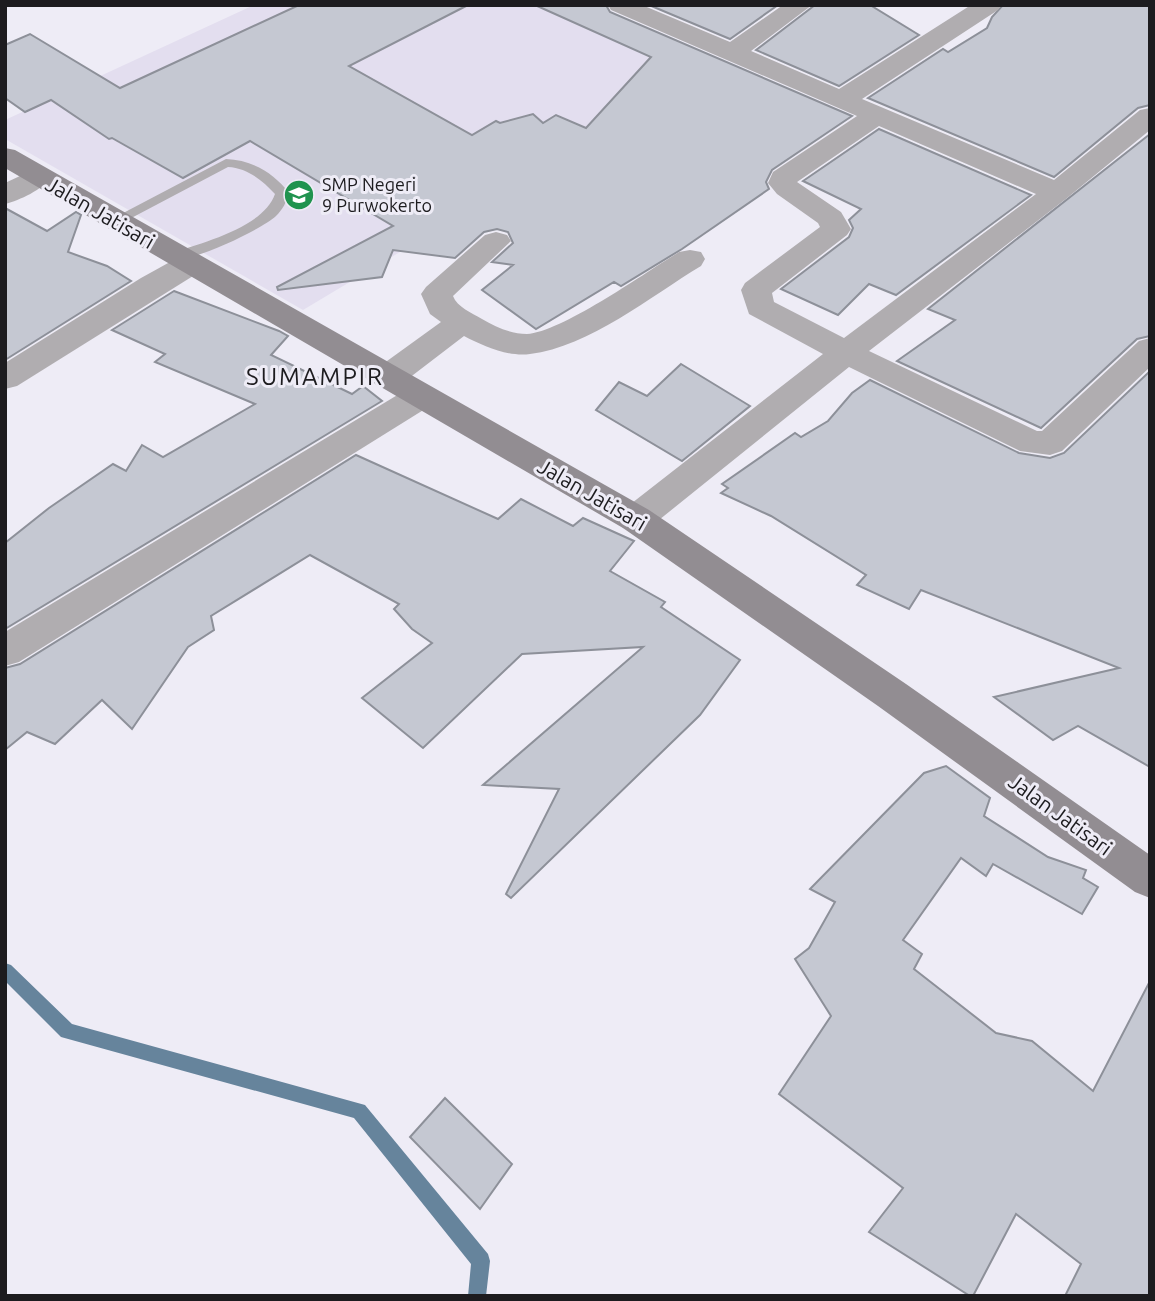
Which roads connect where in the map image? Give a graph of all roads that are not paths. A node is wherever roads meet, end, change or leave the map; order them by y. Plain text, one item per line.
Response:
1 (620, 5) edge
2 (800, 5) edge
3 (989, 5) edge
4 (733, 52) junction
5 (841, 100) junction
6 (876, 116) junction
7 (1150, 116) edge
8 (5, 156) edge
9 (37, 177) junction
10 (1057, 192) junction
11 (5, 195) edge
12 (115, 221) junction
13 (496, 240) dead end
14 (690, 259) dead end
15 (183, 260) junction
16 (463, 321) junction
17 (1150, 348) edge
18 (846, 353) junction
19 (388, 377) junction
20 (5, 378) edge
21 (421, 396) junction
22 (636, 519) junction
23 (5, 651) edge
24 (1150, 879) edge

1 - 4 street
2 - 4 street
3 - 5 street
4 - 5 street
5 - 6 street
6 - 10 street
6 - 18 street
7 - 10 street
8 - 9 street, Jalan Jatisari
9 - 11 street
9 - 12 street, Jalan Jatisari
10 - 18 street
12 - 15 street, Jalan Jatisari
12 - 15 lane
13 - 16 street
14 - 16 street
15 - 19 street, Jalan Jatisari
15 - 20 street
16 - 19 street
17 - 18 street
18 - 22 street
19 - 21 street, Jalan Jatisari
21 - 22 street, Jalan Jatisari
21 - 23 street
22 - 24 street, Jalan Jatisari

